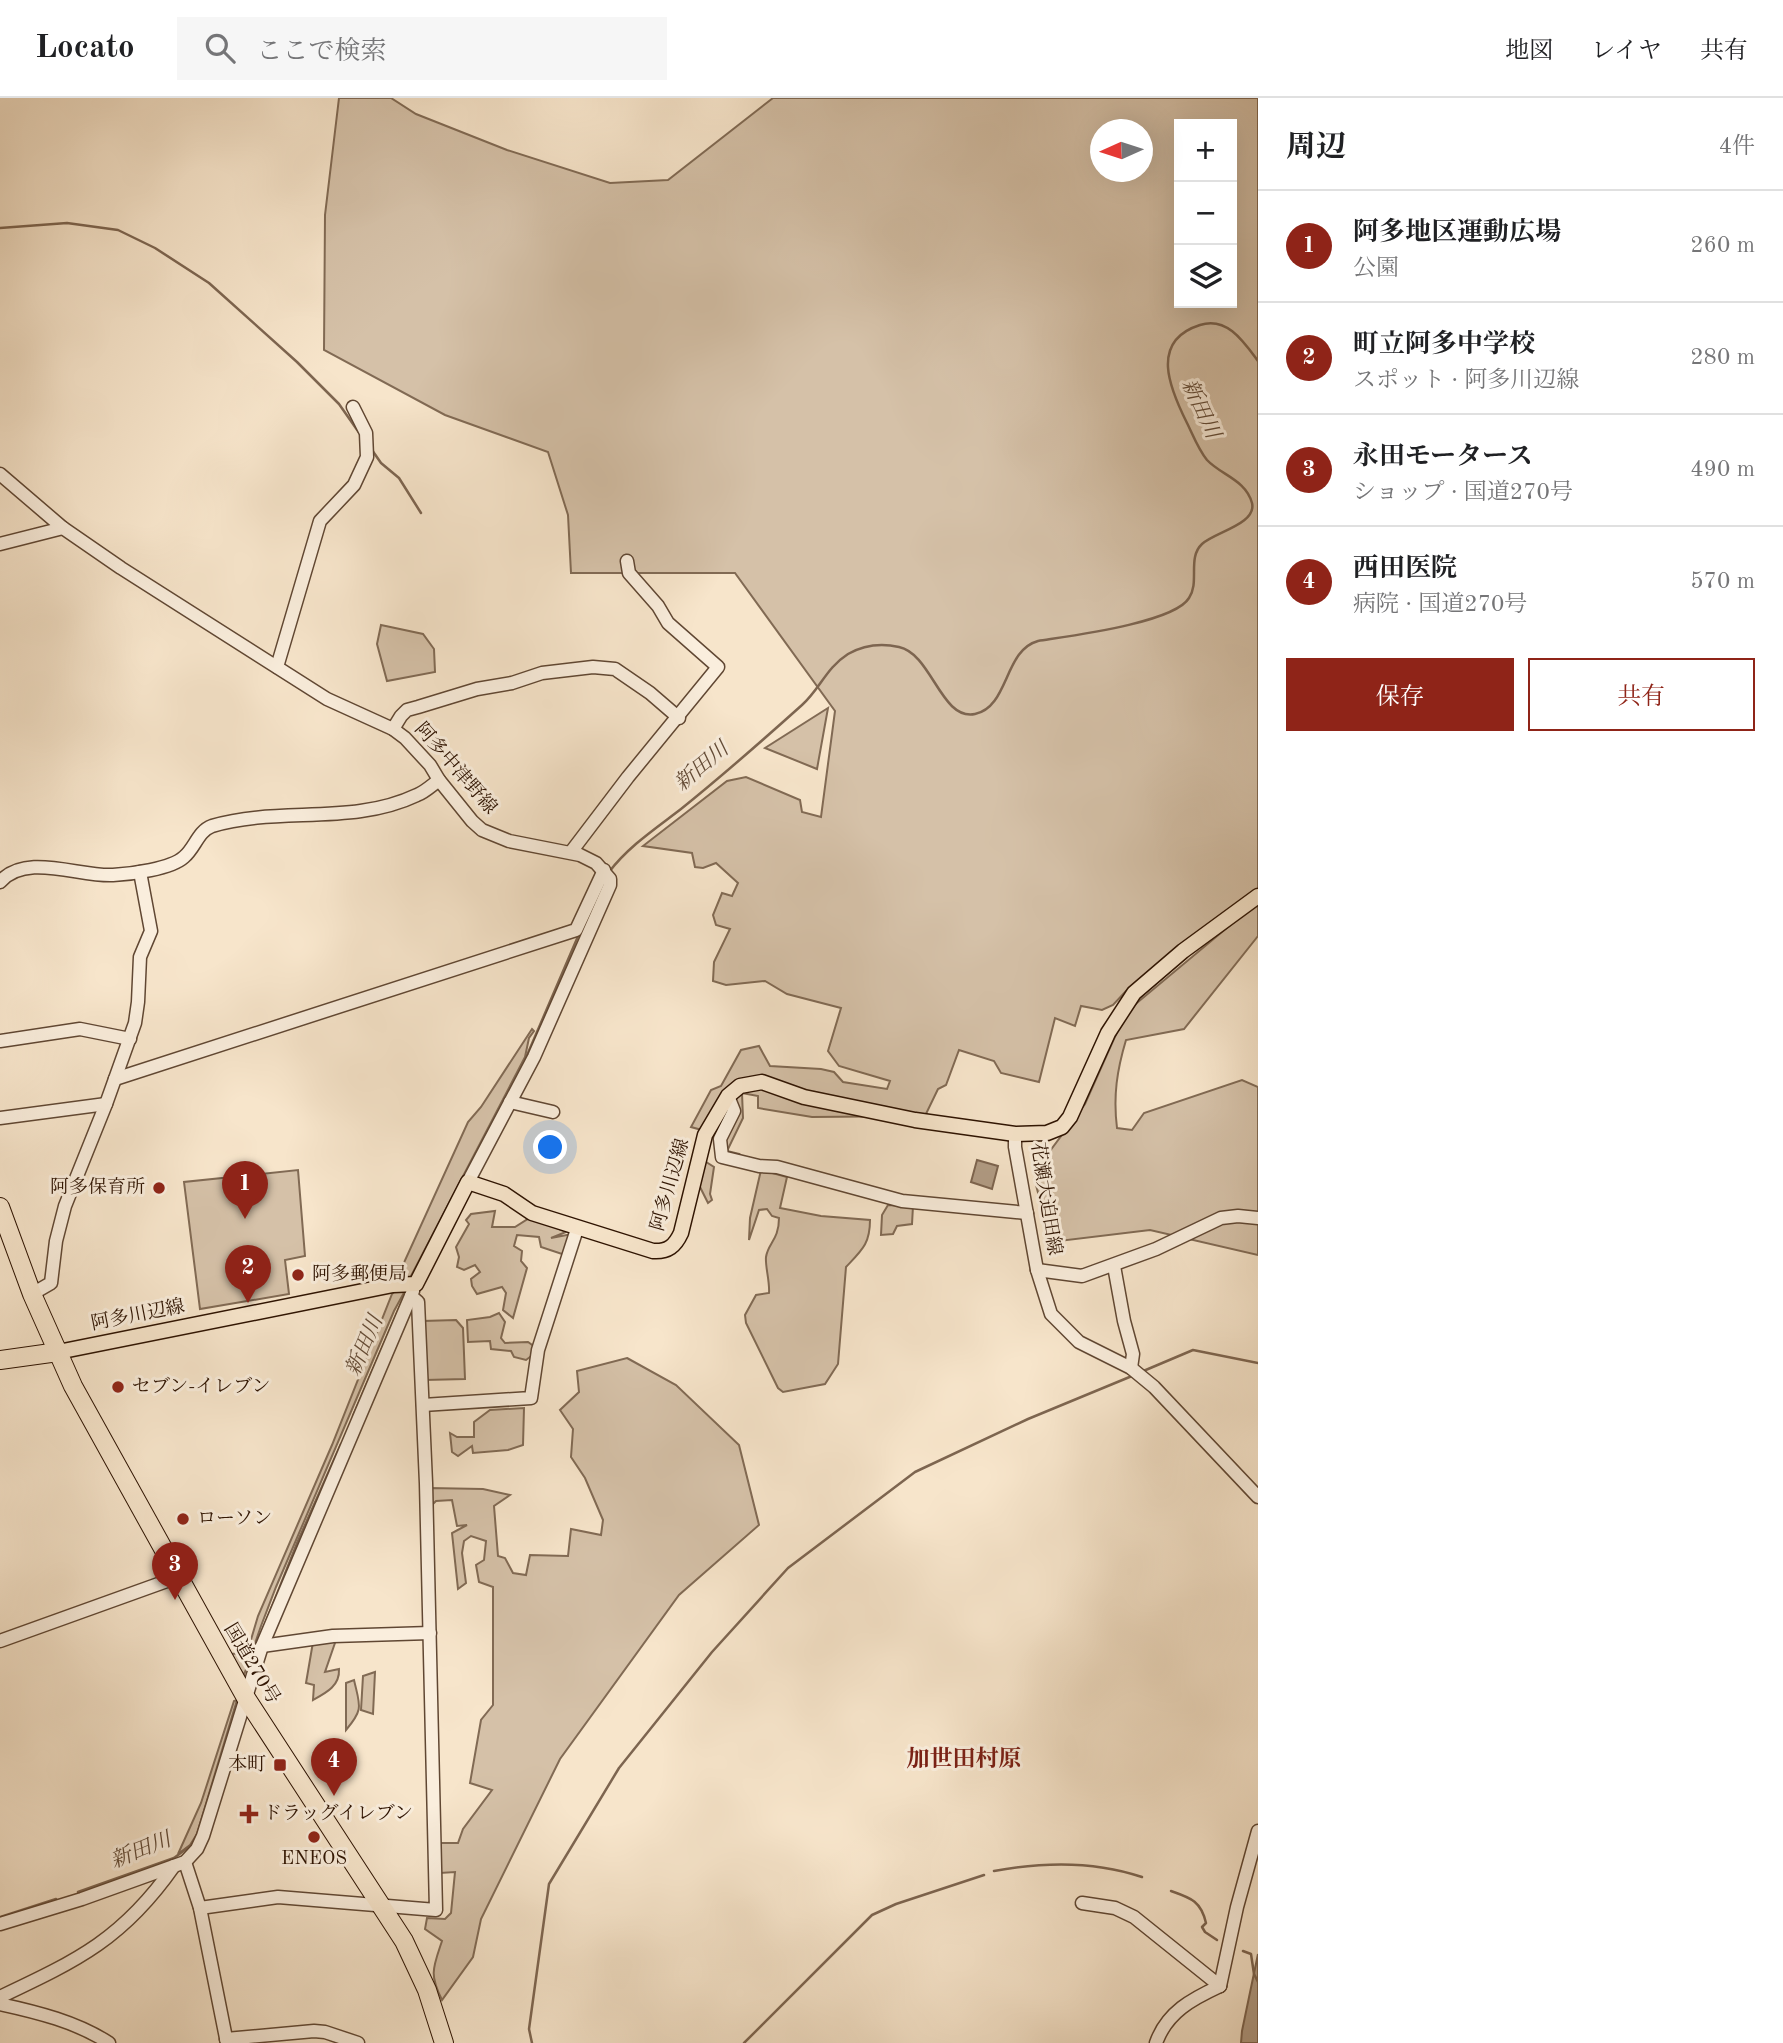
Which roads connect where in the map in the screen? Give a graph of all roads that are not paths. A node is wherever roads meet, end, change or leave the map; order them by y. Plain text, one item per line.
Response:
1 (354, 407) dead end
2 (0, 474) edge
3 (63, 528) junction
4 (0, 544) edge
5 (627, 561) dead end
6 (276, 667) junction
7 (678, 718) junction
8 (393, 729) junction
9 (439, 780) junction
10 (571, 852) junction
11 (140, 872) junction
12 (606, 873) junction
13 (0, 882) edge
14 (1258, 897) edge
15 (130, 1039) junction
16 (0, 1041) edge
17 (115, 1079) junction
18 (728, 1096) junction
19 (510, 1102) junction
20 (106, 1104) junction
21 (553, 1112) dead end
22 (0, 1118) edge
23 (1015, 1134) junction
24 (468, 1182) junction
25 (0, 1208) edge
26 (1027, 1213) junction
27 (1258, 1218) edge
28 (577, 1229) junction
29 (1114, 1266) junction
30 (1037, 1270) junction
31 (412, 1287) junction
32 (32, 1294) junction
33 (58, 1352) junction
34 (0, 1360) edge
35 (1131, 1368) junction
36 (423, 1405) junction
37 (1258, 1497) edge
38 (178, 1577) junction
39 (430, 1633) junction
40 (0, 1641) edge
41 (262, 1646) junction
42 (246, 1698) junction
43 (1258, 1831) edge
44 (180, 1863) junction
45 (1082, 1903) dead end
46 (382, 1907) junction
47 (200, 1908) junction
48 (0, 1924) edge
49 (1220, 1986) junction
50 (0, 1997) edge
51 (0, 2004) edge
52 (226, 2041) edge
53 (109, 2043) edge
54 (358, 2043) edge
55 (444, 2043) edge
56 (1156, 2043) edge

1 - 6 street
2 - 3 street, 阿多中津野線
3 - 4 street
3 - 6 street, 阿多中津野線
5 - 7 street
6 - 8 street, 阿多中津野線
7 - 8 street
7 - 10 street
8 - 9 street, 阿多中津野線
9 - 10 street, 阿多中津野線
9 - 11 street
10 - 12 street, 阿多中津野線
11 - 13 street
11 - 15 street
12 - 17 street
12 - 19 street
14 - 23 main road
15 - 16 street
15 - 17 street
17 - 20 street
18 - 23 main road
18 - 26 street
18 - 28 main road, 阿多川辺線
19 - 21 street
19 - 24 street
20 - 22 street
20 - 32 street
23 - 26 street, 花瀬大迫田線
24 - 28 main road, 阿多川辺線
24 - 31 main road
25 - 32 highway, 国道270号
26 - 30 street, 花瀬大迫田線
27 - 29 street, 花瀬大迫田線
28 - 36 street
29 - 30 street, 花瀬大迫田線
29 - 35 street
30 - 35 street, 花瀬大迫田線
31 - 33 main road, 阿多川辺線
31 - 36 street
31 - 41 street
32 - 33 highway, 国道270号
33 - 34 highway
33 - 38 highway, 国道270号
35 - 37 street, 花瀬大迫田線
36 - 39 street
38 - 40 street
38 - 42 highway, 国道270号
39 - 41 street
39 - 46 street
41 - 42 street
42 - 44 street
42 - 46 highway, 国道270号
43 - 49 street
44 - 47 street
44 - 48 street
44 - 50 street
45 - 49 street
46 - 47 street
46 - 55 highway, 国道270号
47 - 52 street
49 - 56 street
51 - 53 street
52 - 54 street

